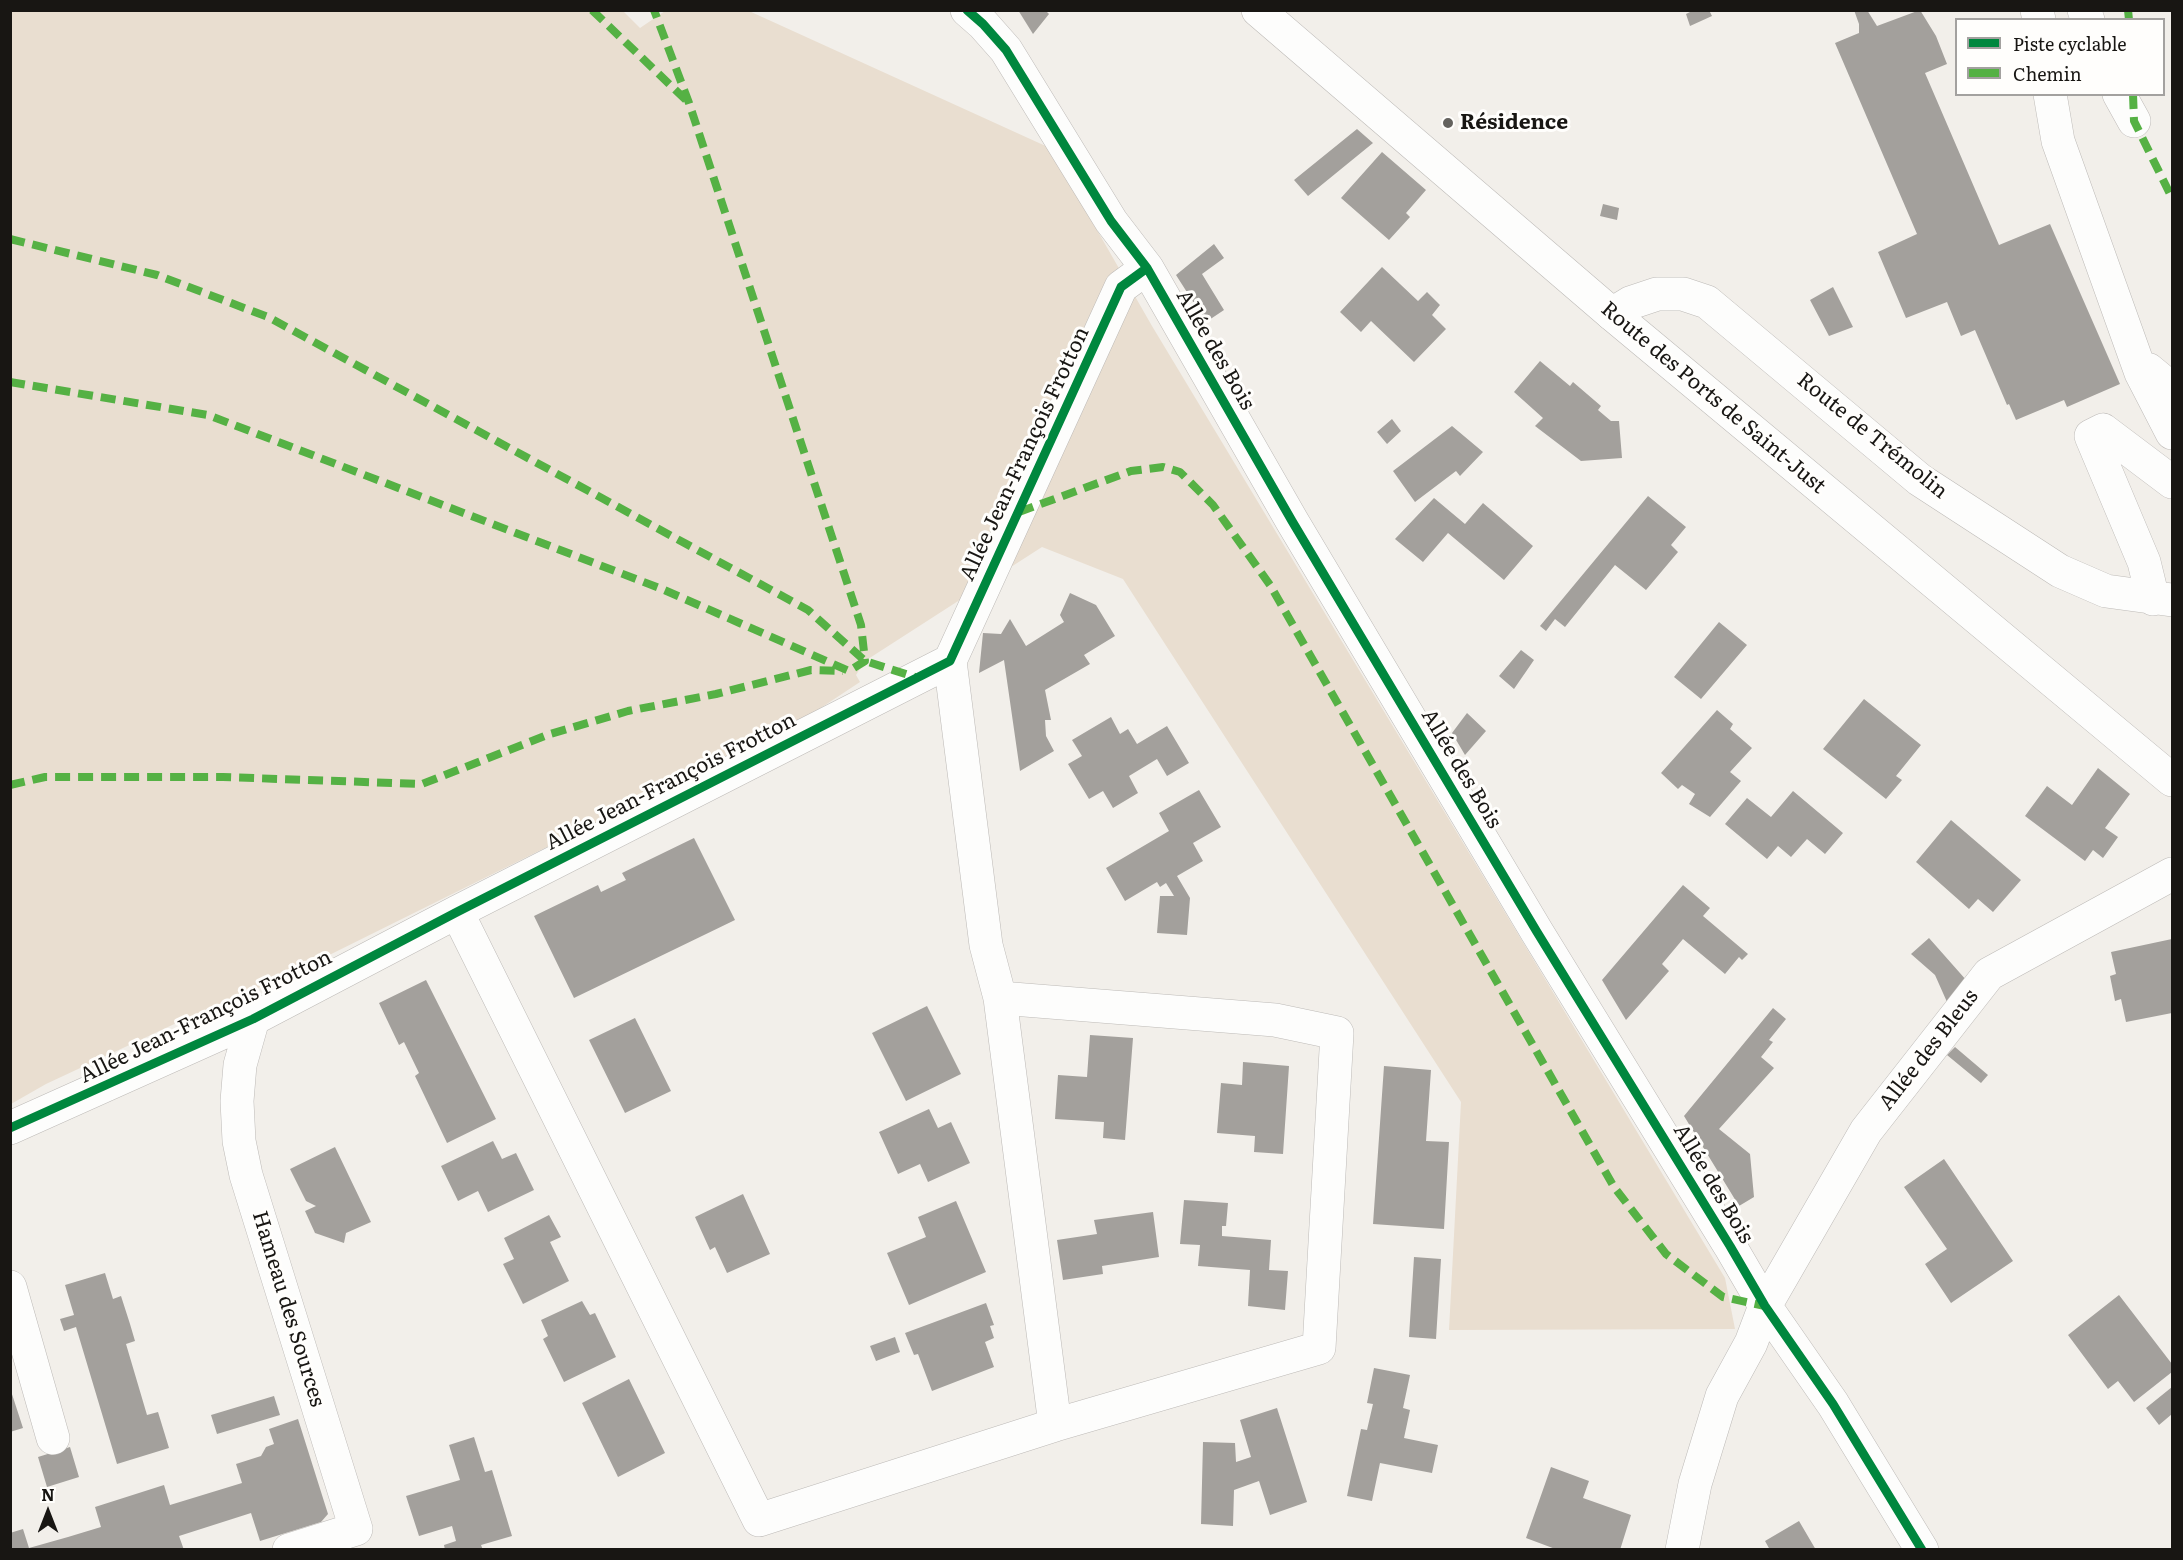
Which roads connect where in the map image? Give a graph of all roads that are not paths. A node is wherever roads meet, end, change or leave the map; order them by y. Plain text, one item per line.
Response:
1 (967, 10) edge
2 (1258, 10) edge
3 (2050, 96) edge
4 (1147, 268) junction
5 (1612, 314) junction
6 (2141, 373) junction
7 (2172, 389) edge
8 (2172, 433) edge
9 (2172, 482) edge
10 (2163, 600) edge
11 (950, 661) junction
12 (2172, 780) edge
13 (2172, 874) edge
14 (457, 912) junction
15 (1000, 998) junction
16 (253, 1019) junction
17 (10, 1128) edge
18 (10, 1287) edge
19 (1765, 1306) junction
20 (1055, 1425) junction
21 (53, 1438) dead end
22 (289, 1550) edge
23 (1682, 1550) edge
24 (1922, 1550) edge

1 - 4 street, Allée des Bois
2 - 5 street, Route des Ports de Saint-Just
3 - 6 street
4 - 11 street, Allée Jean-François Frotton
4 - 19 street, Allée des Bois
5 - 10 street, Route de Trémolin
5 - 12 street, Route des Ports de Saint-Just
6 - 7 street
6 - 8 street
9 - 10 street
11 - 14 street, Allée Jean-François Frotton
11 - 15 street
13 - 19 street, Allée des Bleus
14 - 16 street, Allée Jean-François Frotton
14 - 20 street
15 - 20 street
15 - 20 street
16 - 17 street, Allée Jean-François Frotton
16 - 22 street, Hameau des Sources
18 - 21 street
19 - 23 street, Allée des Bleus
19 - 24 street, Allée des Bois

